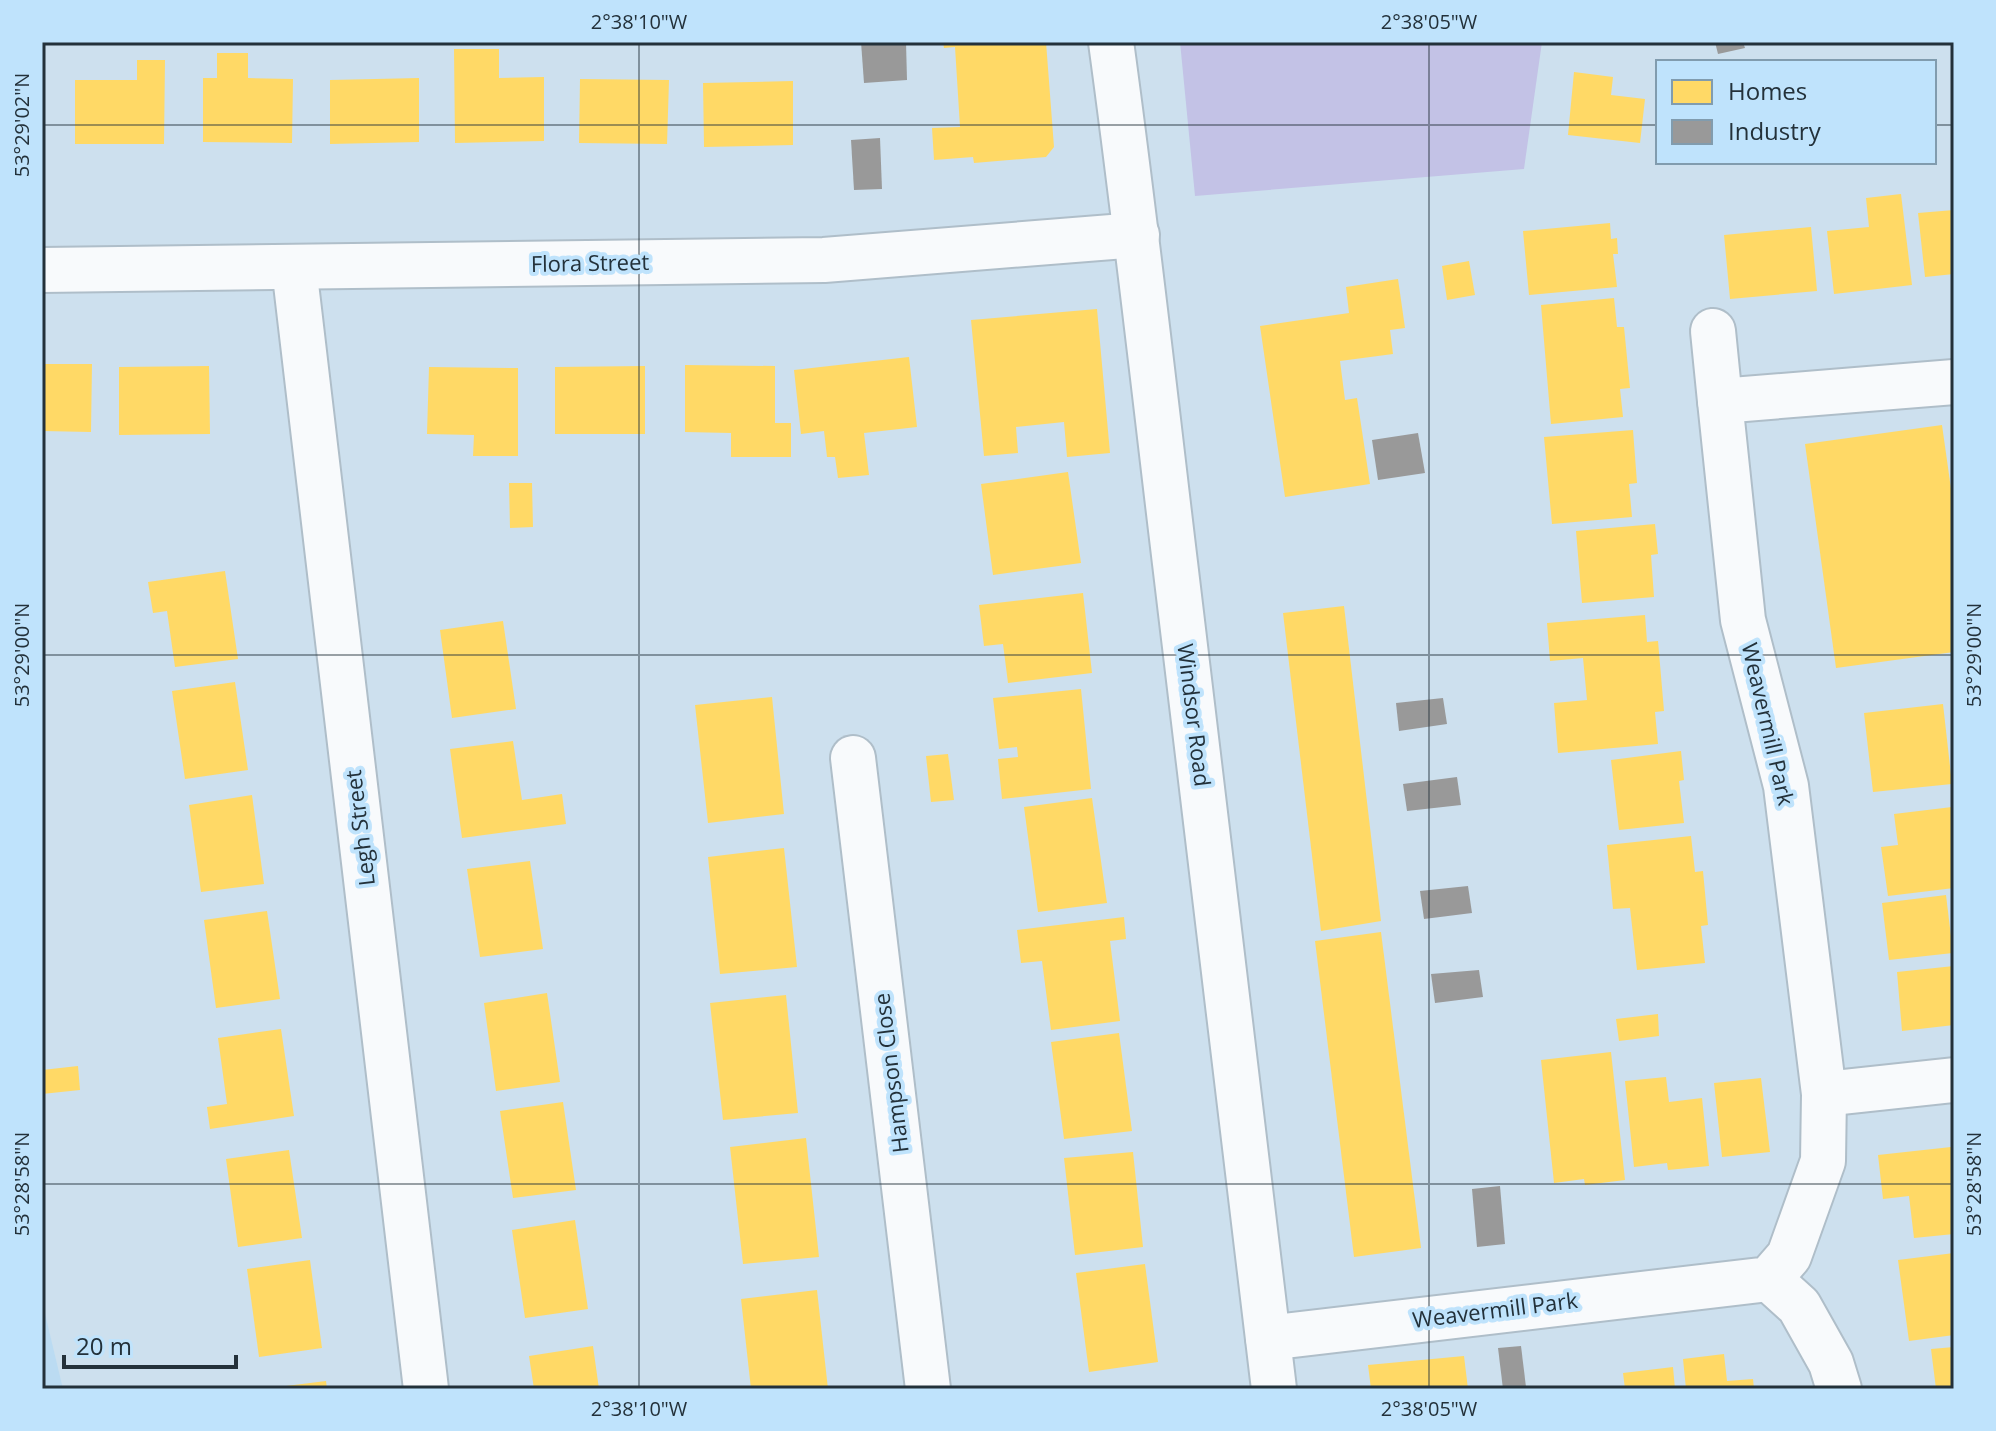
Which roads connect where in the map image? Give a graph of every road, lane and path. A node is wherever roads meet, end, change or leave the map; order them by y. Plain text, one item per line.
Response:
1 (1111, 42) edge
2 (1137, 235) junction
3 (294, 267) junction
4 (42, 270) edge
5 (1713, 331) dead end
6 (1954, 382) edge
7 (1720, 401) junction
8 (853, 758) dead end
9 (1954, 1080) edge
10 (1824, 1094) junction
11 (1769, 1279) junction
12 (1268, 1338) junction
13 (426, 1389) edge
14 (928, 1389) edge
15 (1274, 1389) edge
16 (1839, 1389) edge

1 - 2 street, Windsor Road
2 - 3 street, Flora Street
2 - 12 street, Windsor Road
3 - 4 street, Flora Street
3 - 13 street, Legh Street
5 - 7 street, Weavermill Park
6 - 7 street
7 - 10 street, Weavermill Park
8 - 14 street, Hampson Close
9 - 10 street
10 - 11 street, Weavermill Park
11 - 12 street, Weavermill Park
11 - 16 street
12 - 15 street, Windsor Road

